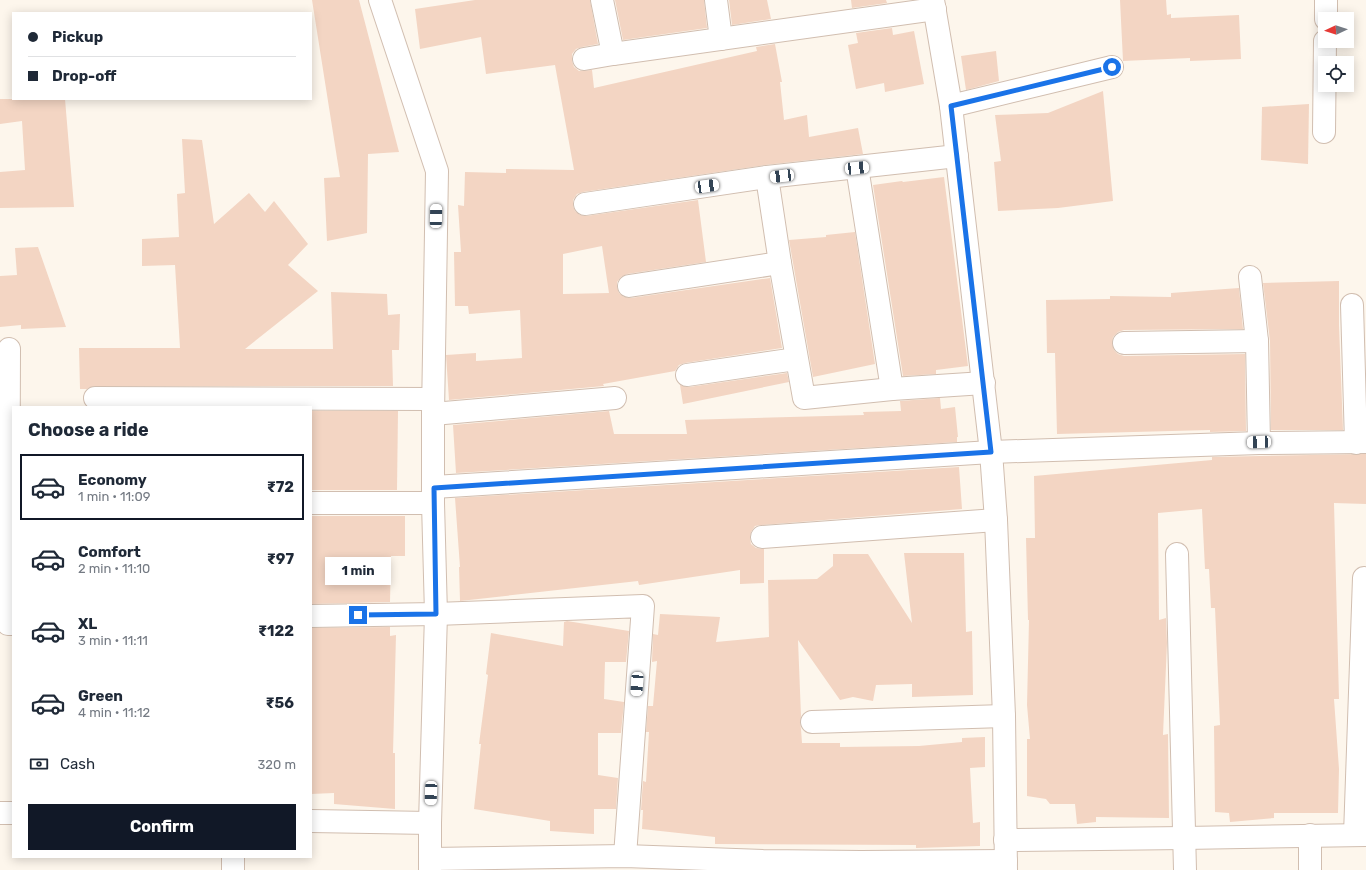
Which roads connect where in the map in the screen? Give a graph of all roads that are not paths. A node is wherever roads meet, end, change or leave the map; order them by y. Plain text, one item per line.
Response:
1 (380, 0) edge
2 (602, 0) edge
3 (716, 0) edge
4 (1326, 0) edge
5 (934, 5) edge
6 (1326, 12) edge
7 (721, 39) junction
8 (1325, 48) edge
9 (613, 54) junction
10 (584, 60) dead end
11 (1112, 67) dead end
12 (951, 106) junction
13 (1324, 132) dead end
14 (957, 156) junction
15 (857, 168) junction
16 (767, 177) junction
17 (586, 204) dead end
18 (780, 263) junction
19 (1250, 277) dead end
20 (629, 286) dead end
21 (1352, 305) dead end
22 (1257, 342) junction
23 (1124, 343) dead end
24 (9, 349) dead end
25 (796, 359) junction
26 (687, 374) dead end
27 (984, 383) junction
28 (892, 389) junction
29 (95, 398) dead end
30 (615, 398) dead end
31 (433, 406) junction
32 (1259, 442) junction
33 (1361, 442) edge
34 (991, 452) junction
35 (434, 495) junction
36 (312, 503) edge
37 (996, 520) junction
38 (762, 537) dead end
39 (1177, 554) dead end
40 (1364, 578) dead end
41 (436, 614) junction
42 (312, 616) edge
43 (12, 624) edge
44 (1004, 716) junction
45 (812, 722) dead end
46 (0, 813) edge
47 (12, 813) edge
48 (312, 821) edge
49 (430, 823) junction
50 (1310, 835) junction
51 (1360, 835) edge
52 (1184, 838) junction
53 (625, 856) junction
54 (1006, 857) edge
55 (233, 858) edge
56 (431, 864) edge
57 (763, 866) edge
58 (861, 866) edge
59 (233, 870) edge
60 (1185, 870) edge
61 (1310, 870) edge

1 - 31 street
2 - 9 street
3 - 7 street
4 - 6 street
5 - 7 street
5 - 12 street
7 - 9 street
8 - 13 street
9 - 10 street
11 - 12 street
12 - 14 street
14 - 15 street
14 - 27 street
15 - 16 street
15 - 28 street
16 - 17 street
16 - 18 street
18 - 20 street
18 - 25 street
19 - 22 street
21 - 33 street
22 - 23 street
22 - 32 street
24 - 43 street
25 - 26 street
25 - 28 street
27 - 28 street
27 - 34 street
29 - 31 street
30 - 31 street
31 - 35 street
32 - 33 street
32 - 34 street
34 - 35 street
34 - 37 street
35 - 36 street
35 - 41 street
37 - 38 street
37 - 44 street
39 - 52 street
40 - 51 street
41 - 42 street
41 - 49 street
41 - 53 street
44 - 45 street
44 - 54 street
46 - 47 street
48 - 49 street
49 - 56 street
50 - 51 street
50 - 52 street
50 - 61 street
52 - 54 street
52 - 60 street
53 - 56 street
53 - 57 street
54 - 58 street
55 - 59 street
57 - 58 street

